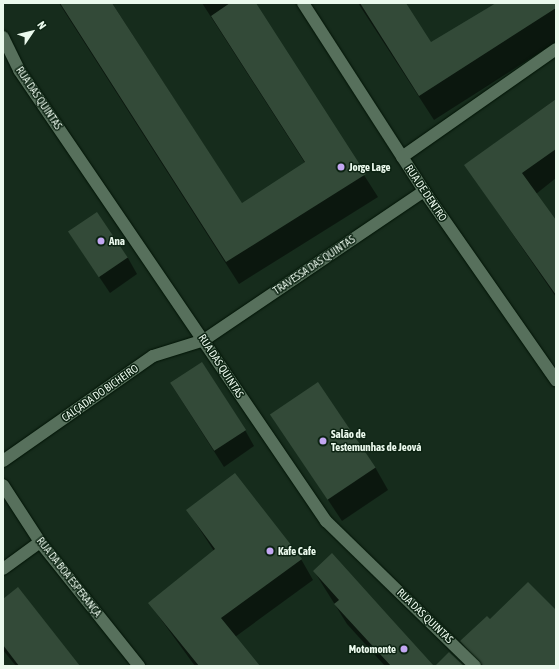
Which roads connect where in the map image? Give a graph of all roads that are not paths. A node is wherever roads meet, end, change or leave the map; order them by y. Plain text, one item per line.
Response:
1 (303, 3) edge
2 (3, 37) edge
3 (556, 49) edge
4 (402, 157) junction
5 (424, 190) junction
6 (204, 340) junction
7 (556, 380) edge
8 (3, 461) edge
9 (3, 485) edge
10 (40, 542) junction
11 (3, 569) edge
12 (139, 666) edge
13 (475, 666) edge

1 - 4 street, RUA DE DENTRO
2 - 6 street, RUA DAS QUINTAS
3 - 4 street
4 - 5 street, RUA DE DENTRO
5 - 6 street, TRAVESSA DAS QUINTAS
5 - 7 street, RUA DE DENTRO
6 - 8 street, CALÇADA DO BICHEIRO
6 - 13 street, RUA DAS QUINTAS
9 - 10 street, RUA DA BOA ESPERANÇA
10 - 11 street
10 - 12 street, RUA DA BOA ESPERANÇA

